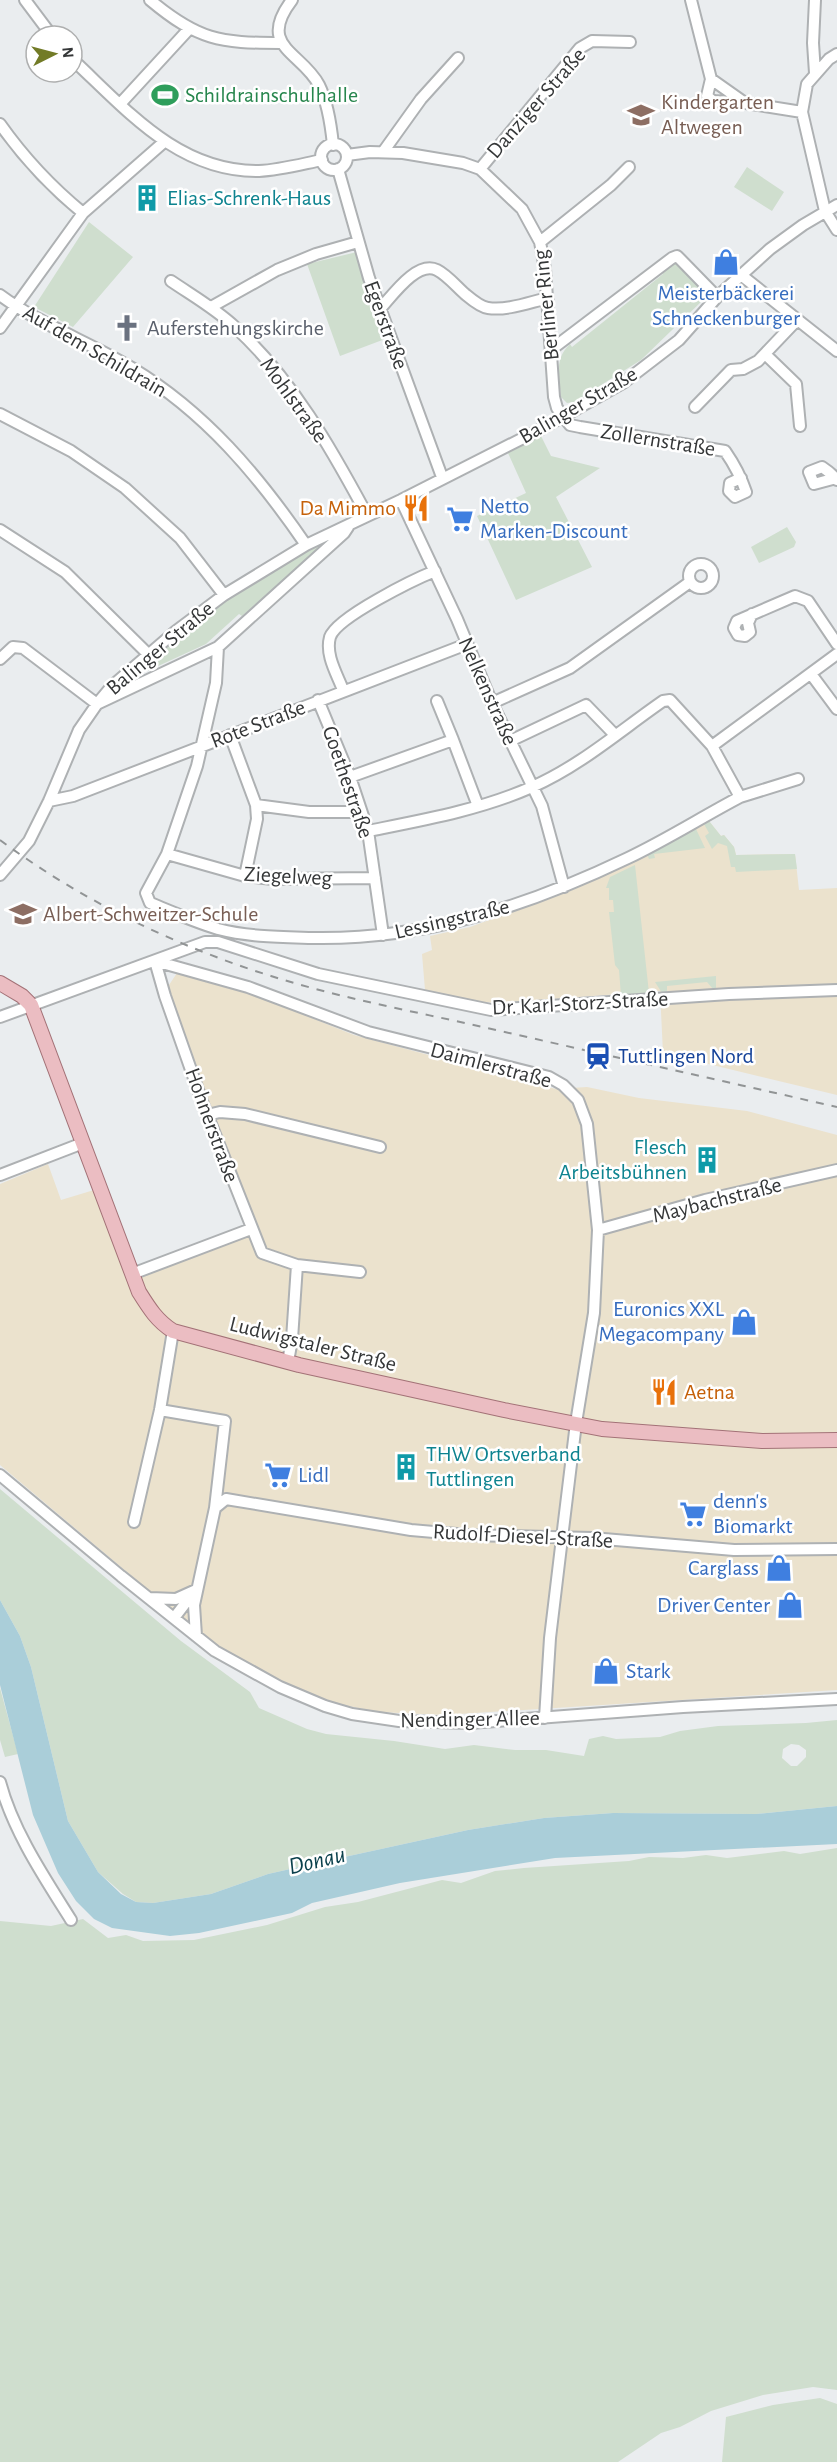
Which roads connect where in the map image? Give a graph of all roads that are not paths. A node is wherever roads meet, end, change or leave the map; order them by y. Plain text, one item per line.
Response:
1 (25, 0) edge
2 (150, 0) edge
3 (292, 0) edge
4 (691, 0) edge
5 (815, 0) edge
6 (43, 24) edge
7 (189, 29) junction
8 (630, 42) dead end
9 (281, 43) junction
10 (837, 54) edge
11 (458, 58) dead end
12 (84, 70) edge
13 (815, 73) junction
14 (711, 79) junction
15 (746, 103) junction
16 (120, 104) junction
17 (802, 112) junction
18 (0, 124) edge
19 (164, 142) junction
20 (333, 145) junction
21 (383, 152) junction
22 (347, 155) junction
23 (322, 160) junction
24 (629, 167) dead end
25 (338, 169) junction
26 (480, 169) junction
27 (837, 205) edge
28 (825, 211) junction
29 (83, 213) junction
30 (837, 230) edge
31 (358, 242) junction
32 (540, 242) junction
33 (741, 275) junction
34 (171, 281) dead end
35 (0, 295) edge
36 (717, 297) junction
37 (548, 298) junction
38 (17, 306) junction
39 (211, 307) junction
40 (380, 309) junction
41 (797, 320) junction
42 (0, 328) edge
43 (552, 349) junction
44 (837, 351) edge
45 (765, 354) junction
46 (695, 407) dead end
47 (0, 414) edge
48 (562, 417) junction
49 (800, 426) dead end
50 (442, 477) junction
51 (741, 478) dead end
52 (400, 500) junction
53 (367, 515) junction
54 (350, 524) junction
55 (0, 530) edge
56 (306, 545) junction
57 (435, 572) junction
58 (690, 582) dead end
59 (224, 595) junction
60 (752, 614) dead end
61 (467, 644) junction
62 (837, 644) edge
63 (218, 647) junction
64 (148, 654) junction
65 (837, 654) edge
66 (0, 659) edge
67 (811, 674) junction
68 (343, 690) junction
69 (318, 700) junction
70 (438, 701) dead end
71 (492, 703) junction
72 (97, 704) junction
73 (837, 709) edge
74 (230, 735) junction
75 (615, 735) junction
76 (453, 740) junction
77 (510, 741) junction
78 (712, 746) junction
79 (200, 747) junction
80 (350, 777) junction
81 (798, 779) dead end
82 (532, 787) junction
83 (740, 797) junction
84 (49, 801) junction
85 (256, 805) junction
86 (478, 807) junction
87 (362, 812) junction
88 (368, 831) junction
89 (167, 854) junction
90 (8, 861) edge
91 (0, 875) edge
92 (245, 876) junction
93 (375, 878) junction
94 (564, 886) junction
95 (383, 935) junction
96 (156, 961) junction
97 (0, 983) edge
98 (837, 990) edge
99 (31, 1005) junction
100 (0, 1017) edge
101 (207, 1115) junction
102 (83, 1143) junction
103 (380, 1147) dead end
104 (837, 1170) edge
105 (0, 1175) edge
106 (251, 1229) junction
107 (598, 1230) junction
108 (297, 1265) junction
109 (360, 1272) dead end
110 (132, 1274) junction
111 (173, 1331) junction
112 (288, 1362) junction
113 (160, 1410) junction
114 (576, 1423) junction
115 (837, 1440) edge
116 (0, 1475) edge
117 (215, 1508) junction
118 (134, 1522) dead end
119 (561, 1538) junction
120 (837, 1549) edge
121 (196, 1590) junction
122 (148, 1597) junction
123 (194, 1605) junction
124 (174, 1618) junction
125 (196, 1636) junction
126 (837, 1699) edge
127 (545, 1718) junction
128 (0, 1782) edge
129 (71, 1920) dead end

1 - 6 street
2 - 7 street
3 - 9 street
4 - 14 street
5 - 13 street
7 - 9 street
7 - 16 street
8 - 26 street, Danziger Straße
9 - 20 street
10 - 13 street
11 - 21 street
12 - 16 street
13 - 17 street
14 - 15 street
14 - 15 street
15 - 17 street
16 - 19 street
17 - 28 street
18 - 29 street
19 - 23 street
19 - 29 street
20 - 22 street
20 - 23 street
21 - 22 street, Berliner Ring
21 - 26 street, Berliner Ring
22 - 25 street
23 - 25 street
24 - 32 street
25 - 31 street, Egerstraße
26 - 32 street, Berliner Ring
27 - 28 street, Balinger Straße
28 - 30 street
28 - 33 street, Balinger Straße
29 - 38 street
31 - 39 street
31 - 40 street, Egerstraße
32 - 37 street, Berliner Ring
33 - 36 street, Balinger Straße
33 - 41 street
34 - 39 street, Mohlstraße
35 - 38 street, Auf dem Schildrain
36 - 43 street
36 - 48 street, Balinger Straße
37 - 40 street
37 - 43 street, Berliner Ring
38 - 42 street
38 - 56 street, Auf dem Schildrain
39 - 53 street, Mohlstraße
40 - 50 street, Egerstraße
41 - 44 street
41 - 45 street
43 - 48 street, Berliner Ring
45 - 46 street
45 - 49 street
47 - 59 street
48 - 50 street, Balinger Straße
48 - 51 street, Zollernstraße
50 - 52 street, Balinger Straße
52 - 53 street, Balinger Straße
52 - 57 street, Nelkenstraße
53 - 54 street, Balinger Straße
54 - 56 street, Balinger Straße
54 - 63 street, Balinger Straße
55 - 64 street
56 - 59 street, Balinger Straße
57 - 61 street, Nelkenstraße
57 - 68 street
58 - 71 street
59 - 64 street, Balinger Straße
60 - 62 street
61 - 68 street, Rote Straße
61 - 71 street, Nelkenstraße
63 - 72 street, Balinger Straße
63 - 79 street
64 - 72 street, Balinger Straße
65 - 67 street
66 - 72 street
67 - 73 street
67 - 78 street
68 - 69 street, Rote Straße
69 - 74 street, Rote Straße
69 - 80 street, Goethestraße
70 - 76 street
71 - 77 street, Nelkenstraße
72 - 84 street, Balinger Straße
74 - 79 street, Rote Straße
74 - 85 street
75 - 77 street
75 - 78 street
75 - 82 street
76 - 80 street
76 - 86 street
77 - 82 street, Nelkenstraße
78 - 83 street
79 - 84 street, Rote Straße
79 - 89 street
80 - 87 street, Goethestraße
81 - 83 street, Lessingstraße
82 - 86 street
82 - 94 street, Nelkenstraße
83 - 94 street, Lessingstraße
84 - 90 street, Balinger Straße
85 - 87 street
85 - 92 street
86 - 88 street
87 - 88 street, Goethestraße
88 - 93 street, Goethestraße
89 - 92 street, Ziegelweg
89 - 95 street, Lessingstraße
90 - 91 street, Balinger Straße
92 - 93 street, Ziegelweg
93 - 95 street, Goethestraße
94 - 95 street, Lessingstraße
96 - 98 street, Dr. Karl-Storz-Straße
96 - 99 street, Dr. Karl-Storz-Straße
96 - 101 street, Hohnerstraße
96 - 107 street, Daimlerstraße
97 - 99 main road
99 - 100 street, Dr. Karl-Storz-Straße
99 - 102 main road, Ludwigstaler Straße
101 - 103 street
101 - 106 street, Hohnerstraße
102 - 105 street
102 - 110 main road, Ludwigstaler Straße
104 - 107 street, Maybachstraße
106 - 108 street, Hohnerstraße
106 - 110 street
107 - 114 street, Daimlerstraße
108 - 109 street, Hohnerstraße
108 - 112 street
110 - 111 main road, Ludwigstaler Straße
111 - 112 main road, Ludwigstaler Straße
111 - 113 street
112 - 114 main road, Ludwigstaler Straße
113 - 117 street
113 - 118 street
114 - 115 main road, Ludwigstaler Straße
114 - 119 street, Daimlerstraße
116 - 122 street, Nendinger Allee
117 - 119 street, Rudolf-Diesel-Straße
117 - 121 street
119 - 120 street, Rudolf-Diesel-Straße
119 - 127 street, Daimlerstraße
121 - 122 street
121 - 123 street
121 - 124 street
122 - 124 street, Nendinger Allee
123 - 124 street
123 - 125 street
124 - 125 street, Nendinger Allee
125 - 127 street, Nendinger Allee
126 - 127 street, Nendinger Allee
128 - 129 street

